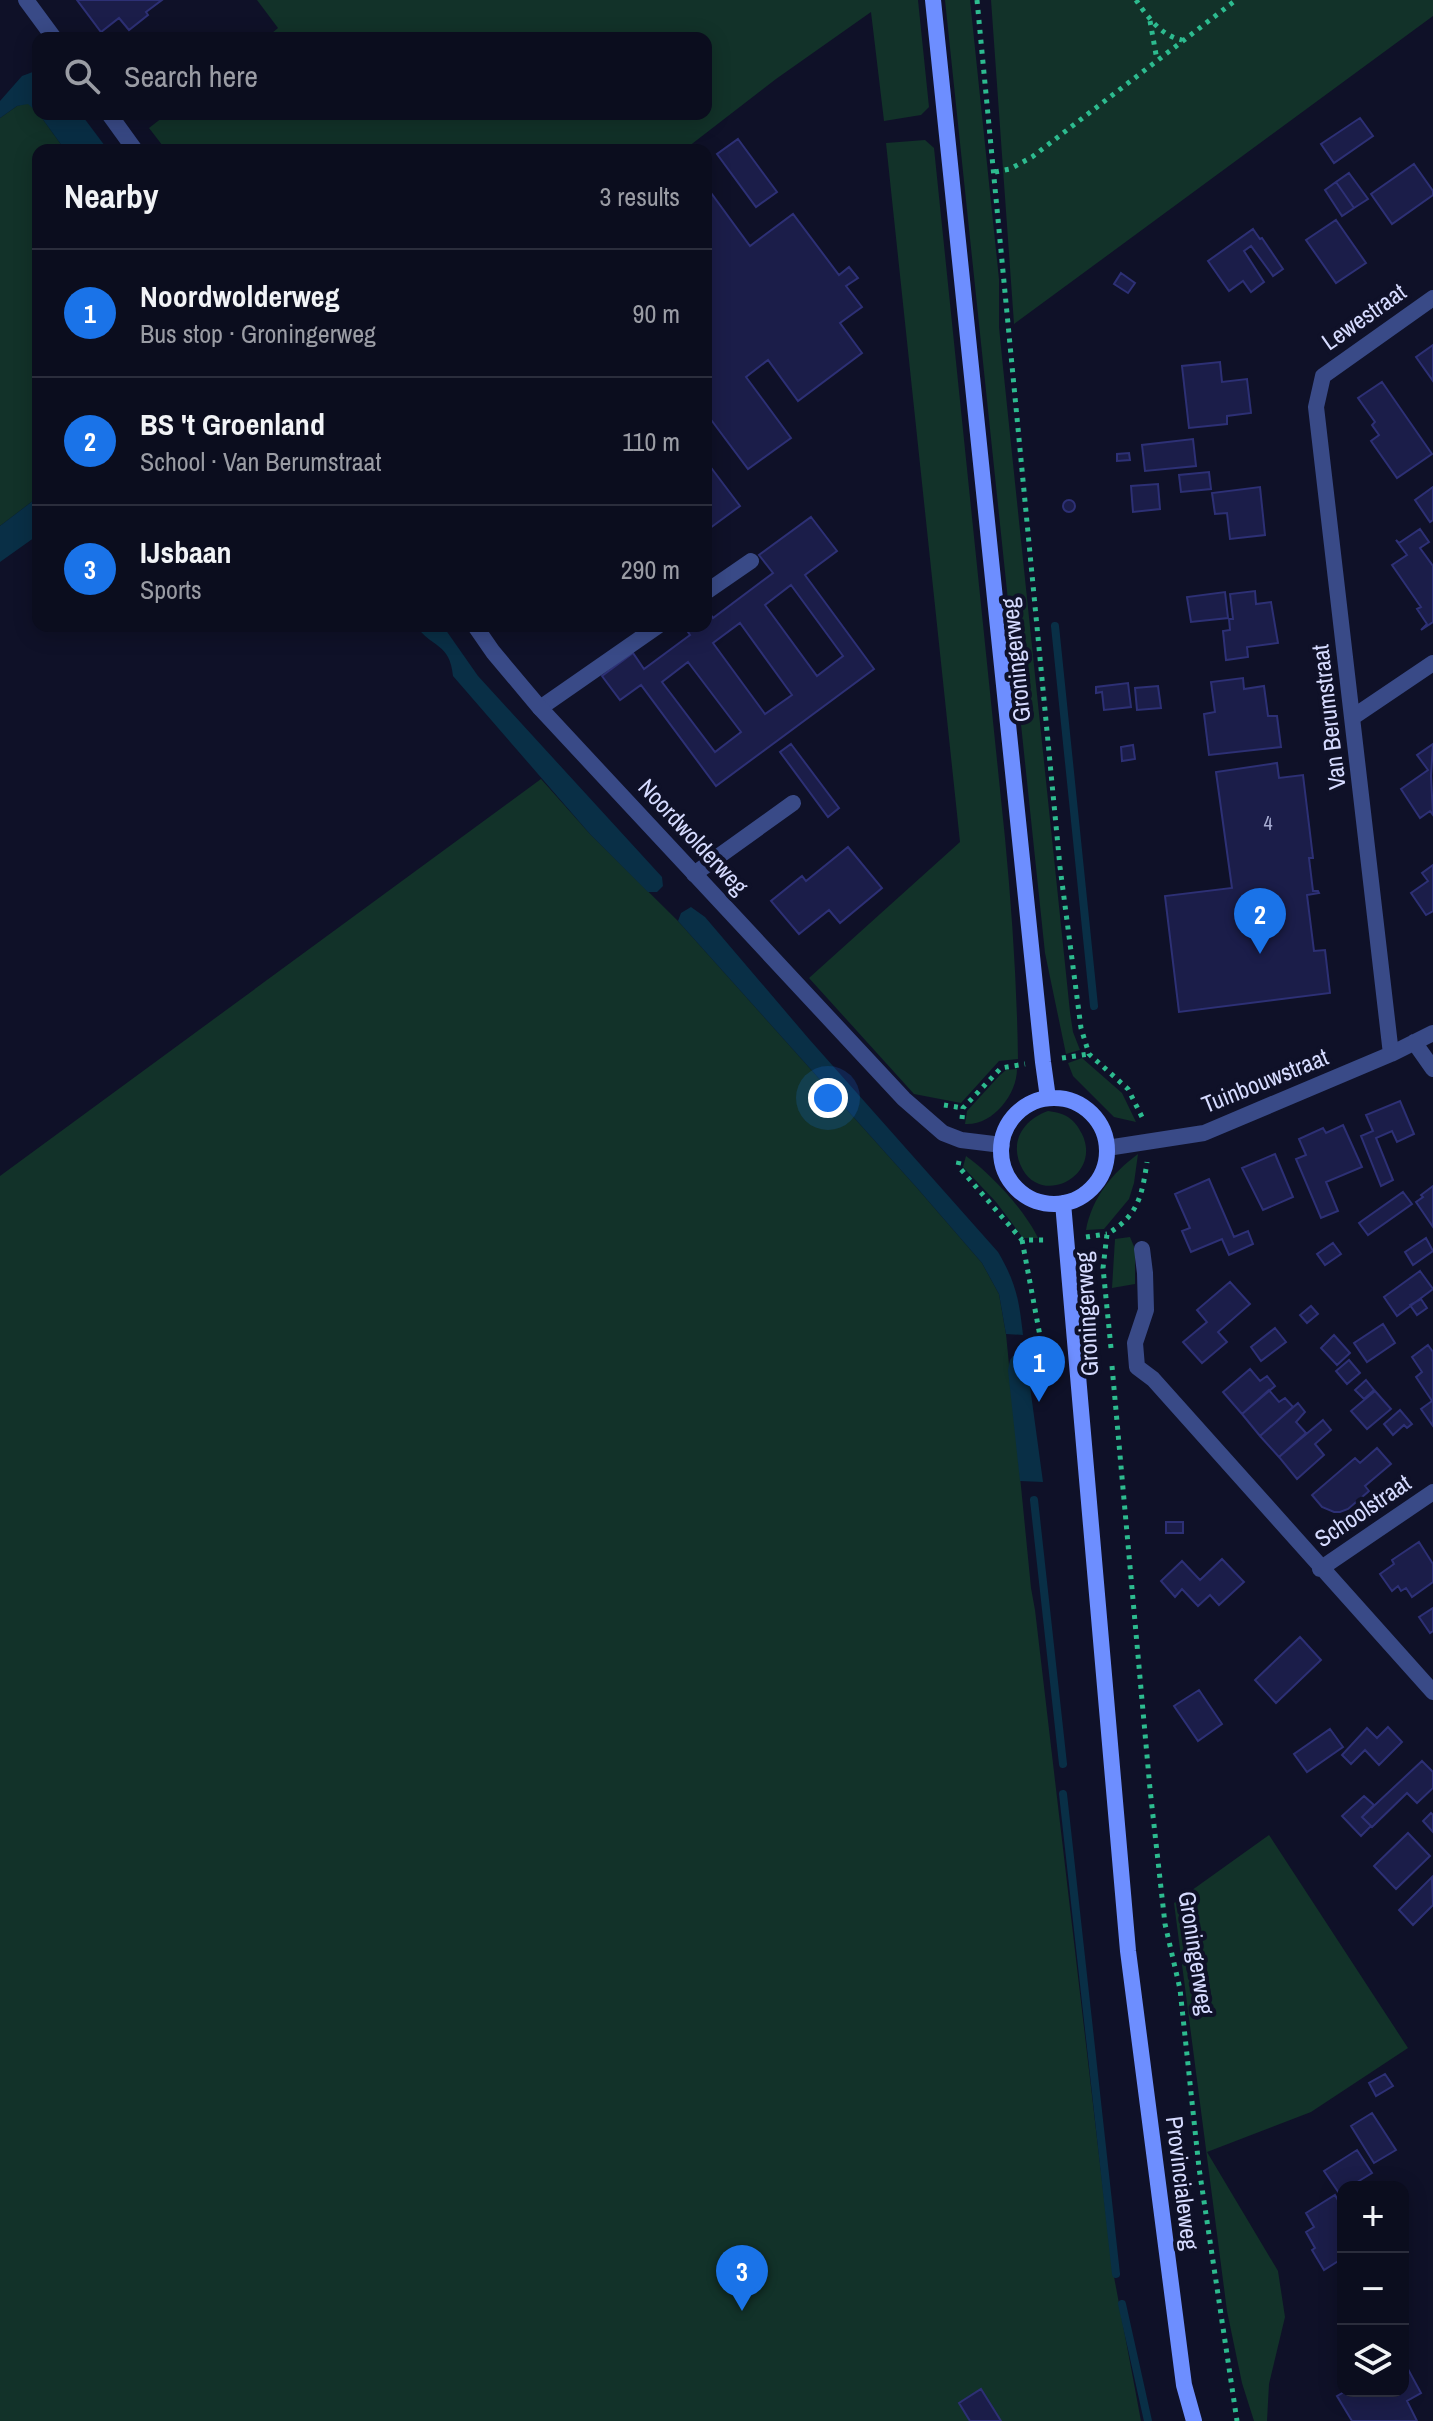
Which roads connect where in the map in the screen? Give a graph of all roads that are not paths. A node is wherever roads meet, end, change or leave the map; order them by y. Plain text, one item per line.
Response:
1 (26, 0) edge
2 (933, 0) edge
3 (50, 32) edge
4 (113, 120) edge
5 (131, 144) edge
6 (1433, 298) edge
7 (1323, 376) joint
8 (751, 561) dead end
9 (712, 588) edge
10 (479, 632) edge
11 (649, 632) edge
12 (1433, 663) edge
13 (540, 708) junction
14 (1353, 717) junction
15 (793, 803) dead end
16 (694, 874) junction
17 (1433, 1033) edge
18 (1414, 1042) junction
19 (1391, 1054) junction
20 (1433, 1069) edge
21 (1048, 1098) junction
22 (1002, 1145) junction
23 (1107, 1148) junction
24 (1063, 1203) junction
25 (1142, 1249) dead end
26 (1433, 1492) edge
27 (1320, 1569) junction
28 (1433, 1692) edge
29 (1128, 1951) joint
30 (1194, 2421) edge

1 - 3 street
2 - 21 main road, Groningerweg
4 - 5 street
6 - 7 street, Lewestraat
7 - 14 street, Van Berumstraat
8 - 9 street
10 - 13 street, Noordwolderweg
11 - 13 street
12 - 14 street
13 - 16 street, Noordwolderweg
14 - 19 street, Van Berumstraat
15 - 16 street
16 - 22 street, Noordwolderweg
17 - 18 street, Tuinbouwstraat
18 - 19 street, Tuinbouwstraat
18 - 20 street
19 - 23 street, Tuinbouwstraat
21 - 22 main road
21 - 23 main road
22 - 24 main road
23 - 24 main road
24 - 29 main road, Groningerweg
25 - 27 street
26 - 27 street, Schoolstraat
27 - 28 street
29 - 30 main road, Provincialeweg

